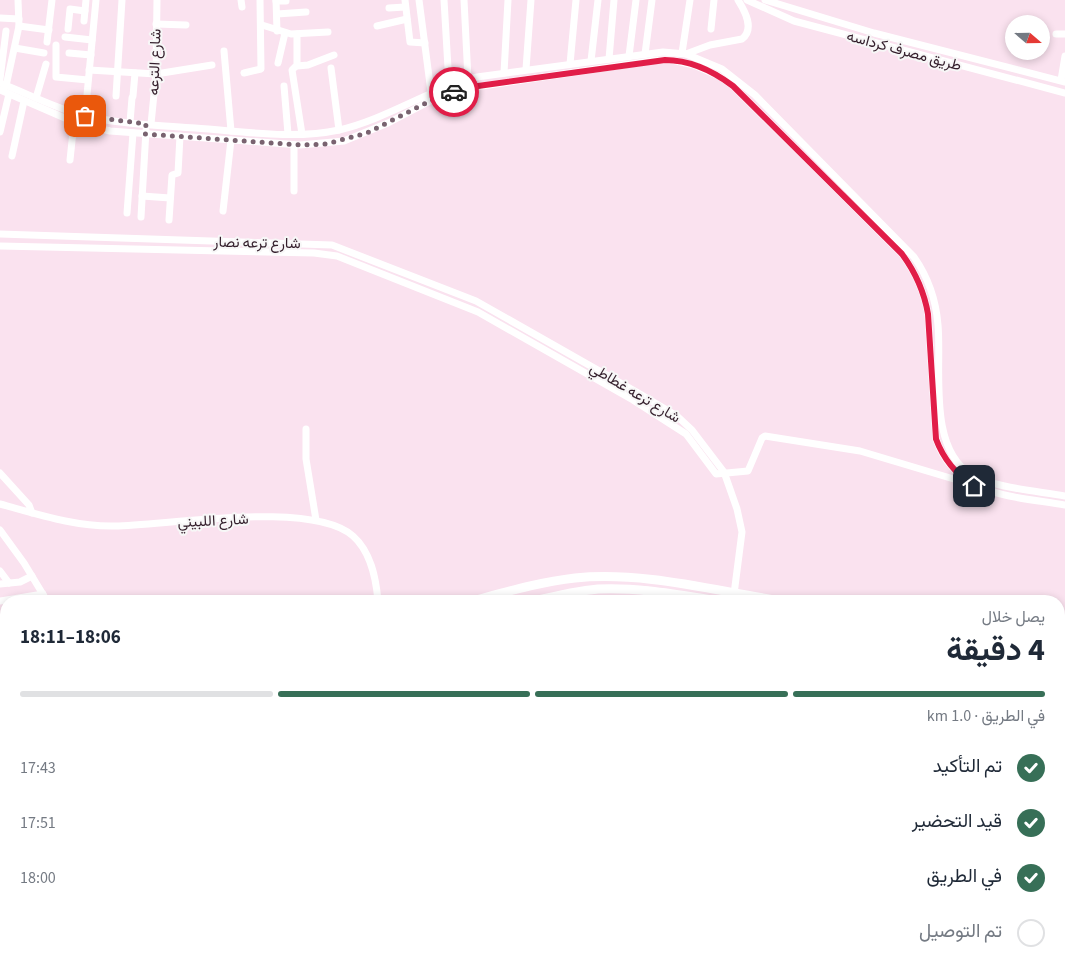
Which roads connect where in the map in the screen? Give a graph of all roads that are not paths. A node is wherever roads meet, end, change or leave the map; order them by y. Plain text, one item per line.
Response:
1 (18, 0) edge
2 (52, 0) edge
3 (86, 0) edge
4 (96, 0) edge
5 (122, 0) edge
6 (157, 0) edge
7 (260, 0) edge
8 (419, 0) edge
9 (444, 0) edge
10 (464, 0) edge
11 (508, 0) edge
12 (531, 0) edge
13 (576, 0) edge
14 (598, 0) edge
15 (614, 0) edge
16 (636, 0) edge
17 (652, 0) edge
18 (690, 0) edge
19 (714, 0) edge
20 (738, 0) edge
21 (765, 0) edge
22 (276, 1) edge
23 (286, 1) edge
24 (750, 2) edge
25 (777, 2) edge
26 (405, 3) edge
27 (389, 8) dead end
28 (85, 11) junction
29 (306, 12) dead end
30 (744, 12) junction
31 (276, 14) junction
32 (773, 14) junction
33 (0, 18) edge
34 (407, 19) junction
35 (84, 21) dead end
36 (19, 23) junction
37 (156, 24) junction
38 (186, 24) dead end
39 (262, 25) junction
40 (377, 26) dead end
41 (68, 29) dead end
42 (711, 29) dead end
43 (49, 30) junction
44 (6, 31) dead end
45 (281, 32) junction
46 (328, 32) dead end
47 (297, 34) junction
48 (1056, 34) dead end
49 (1065, 34) edge
50 (65, 37) dead end
51 (92, 40) junction
52 (47, 42) dead end
53 (425, 43) junction
54 (56, 45) dead end
55 (15, 48) junction
56 (224, 51) dead end
57 (69, 53) dead end
58 (44, 54) dead end
59 (645, 54) junction
60 (684, 54) junction
61 (91, 55) junction
62 (334, 55) dead end
63 (629, 56) junction
64 (673, 56) junction
65 (1065, 56) edge
66 (609, 59) junction
67 (591, 61) junction
68 (278, 63) dead end
69 (46, 64) dead end
70 (570, 64) junction
71 (212, 65) dead end
72 (297, 66) junction
73 (330, 68) dead end
74 (526, 69) junction
75 (89, 70) junction
76 (117, 72) junction
77 (135, 73) junction
78 (244, 73) dead end
79 (504, 73) junction
80 (156, 74) junction
81 (1036, 74) junction
82 (468, 79) junction
83 (0, 80) edge
84 (88, 80) junction
85 (1063, 81) edge
86 (449, 85) junction
87 (1033, 85) junction
88 (2, 86) edge
89 (284, 86) dead end
90 (431, 92) junction
91 (1065, 93) edge
92 (9, 94) junction
93 (116, 96) dead end
94 (36, 98) junction
95 (24, 101) junction
96 (85, 116) junction
97 (74, 122) junction
98 (130, 122) junction
99 (149, 124) junction
100 (230, 130) junction
101 (339, 130) junction
102 (0, 132) edge
103 (133, 133) junction
104 (145, 134) junction
105 (288, 134) junction
106 (302, 134) junction
107 (180, 136) junction
108 (232, 140) junction
109 (294, 145) junction
110 (12, 156) dead end
111 (70, 160) dead end
112 (294, 191) dead end
113 (142, 196) junction
114 (170, 198) junction
115 (224, 211) dead end
116 (127, 213) dead end
117 (141, 217) dead end
118 (169, 220) dead end
119 (0, 234) edge
120 (0, 246) edge
121 (433, 284) junction
122 (430, 292) junction
123 (500, 314) joint
124 (496, 322) joint
125 (937, 402) junction
126 (306, 429) dead end
127 (0, 473) edge
128 (721, 473) junction
129 (970, 483) junction
130 (1065, 496) edge
131 (0, 504) edge
132 (1065, 505) edge
133 (32, 513) junction
134 (316, 520) junction
135 (0, 530) edge
136 (0, 571) edge
137 (32, 576) junction
138 (9, 583) junction
139 (0, 584) edge
140 (648, 590) junction
141 (43, 594) joint
142 (734, 594) junction
143 (37, 595) edge
144 (377, 595) edge
145 (497, 595) edge
146 (566, 595) edge
147 (648, 595) edge
148 (681, 595) edge
149 (741, 595) edge

1 - 36 street
2 - 43 street
3 - 28 street
4 - 51 street
5 - 76 street
6 - 37 street, شارع الترعه
7 - 39 street
8 - 53 street
9 - 86 street
10 - 82 street
11 - 79 street
12 - 74 street
13 - 70 street
14 - 67 street
15 - 66 street
16 - 63 street
17 - 59 street
18 - 60 street
19 - 42 street
20 - 30 street
21 - 25 street, طريق مصرف كرداسه
22 - 23 street
22 - 31 street
24 - 30 street
24 - 32 street, طريق مصرف كرداسه
25 - 32 street
25 - 81 street, طريق مصرف كرداسه
26 - 27 street
26 - 34 street
28 - 35 street
28 - 41 street
29 - 31 street
30 - 60 street
31 - 45 street
32 - 87 street, طريق مصرف كرداسه
33 - 36 street
34 - 40 street
34 - 53 street
36 - 43 street
36 - 55 street
37 - 38 street
37 - 80 street, شارع الترعه
39 - 45 street
39 - 78 street
43 - 52 street
44 - 83 street
45 - 47 street
45 - 68 street
46 - 47 street
47 - 72 street
48 - 49 street
50 - 51 street
51 - 61 street
53 - 90 street
54 - 84 street
55 - 58 street
55 - 88 street
56 - 100 street
57 - 61 street
59 - 63 street
59 - 64 street
60 - 64 street
60 - 125 street
61 - 75 street
62 - 72 street
63 - 66 street
64 - 109 street
64 - 125 street
65 - 85 street
66 - 67 street
67 - 70 street
69 - 94 street
70 - 74 street
71 - 80 street
72 - 106 street
73 - 101 street
74 - 79 street
75 - 76 street
75 - 84 street
76 - 77 street
76 - 93 street
77 - 80 street
77 - 98 street
79 - 82 street
80 - 99 street, شارع الترعه
81 - 85 street, طريق مصرف كرداسه
81 - 87 street
82 - 86 street
84 - 96 street
86 - 90 street
87 - 91 street, طريق مصرف كرداسه
88 - 92 street
88 - 94 street
89 - 105 street
90 - 101 street
92 - 95 street
92 - 102 street
94 - 96 street
95 - 97 street
95 - 110 street
96 - 98 street
97 - 103 street
97 - 111 street
98 - 99 street
99 - 100 street
99 - 104 street, شارع الترعه
100 - 105 street
101 - 106 street
103 - 104 street
103 - 116 street
104 - 107 street
104 - 113 street, شارع الترعه
105 - 106 street
107 - 108 street
107 - 114 street
108 - 109 street
108 - 115 street
109 - 112 street
113 - 114 street
113 - 117 street, شارع الترعه
114 - 118 street
119 - 121 street, شارع ترعه نصار
120 - 122 street, شارع ترعه نصار
121 - 122 street
121 - 123 street, شارع ترعه نصار
122 - 124 street, شارع ترعه نصار
123 - 128 street, شارع ترعه غطاطي
124 - 128 street, شارع ترعه غطاطي
125 - 129 street
125 - 130 street
126 - 134 street
127 - 133 street
128 - 129 street
128 - 142 street, شارع ترعه غطاطي
129 - 132 street
131 - 133 street, شارع اللبيني
133 - 134 street, شارع اللبيني
134 - 144 street, شارع اللبيني
135 - 137 street
136 - 138 street
137 - 138 street
137 - 141 street
138 - 139 street
140 - 146 main road
140 - 147 street
140 - 148 main road
141 - 143 street
142 - 145 main road
142 - 149 main road

